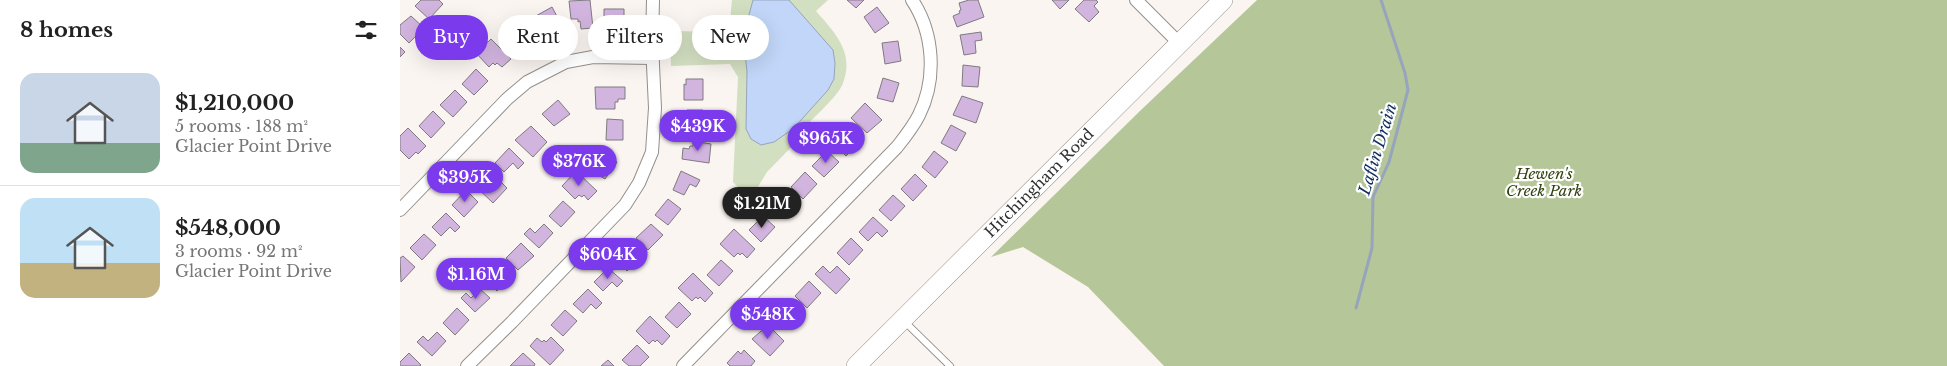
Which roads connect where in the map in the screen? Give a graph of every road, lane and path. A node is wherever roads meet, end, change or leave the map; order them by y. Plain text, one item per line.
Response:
1 (653, 0) edge
2 (912, 0) edge
3 (1136, 0) edge
4 (1222, 0) edge
5 (653, 15) edge
6 (1180, 43) junction
7 (588, 58) edge
8 (653, 60) edge
9 (400, 210) edge
10 (902, 319) junction
11 (689, 364) edge
12 (467, 366) edge
13 (856, 366) edge
14 (950, 366) edge

1 - 5 street
2 - 11 street
3 - 6 street
4 - 6 street, Hitchingham Road
6 - 10 street, Hitchingham Road
7 - 9 street
8 - 12 street
10 - 13 street, Hitchingham Road
10 - 14 lane

